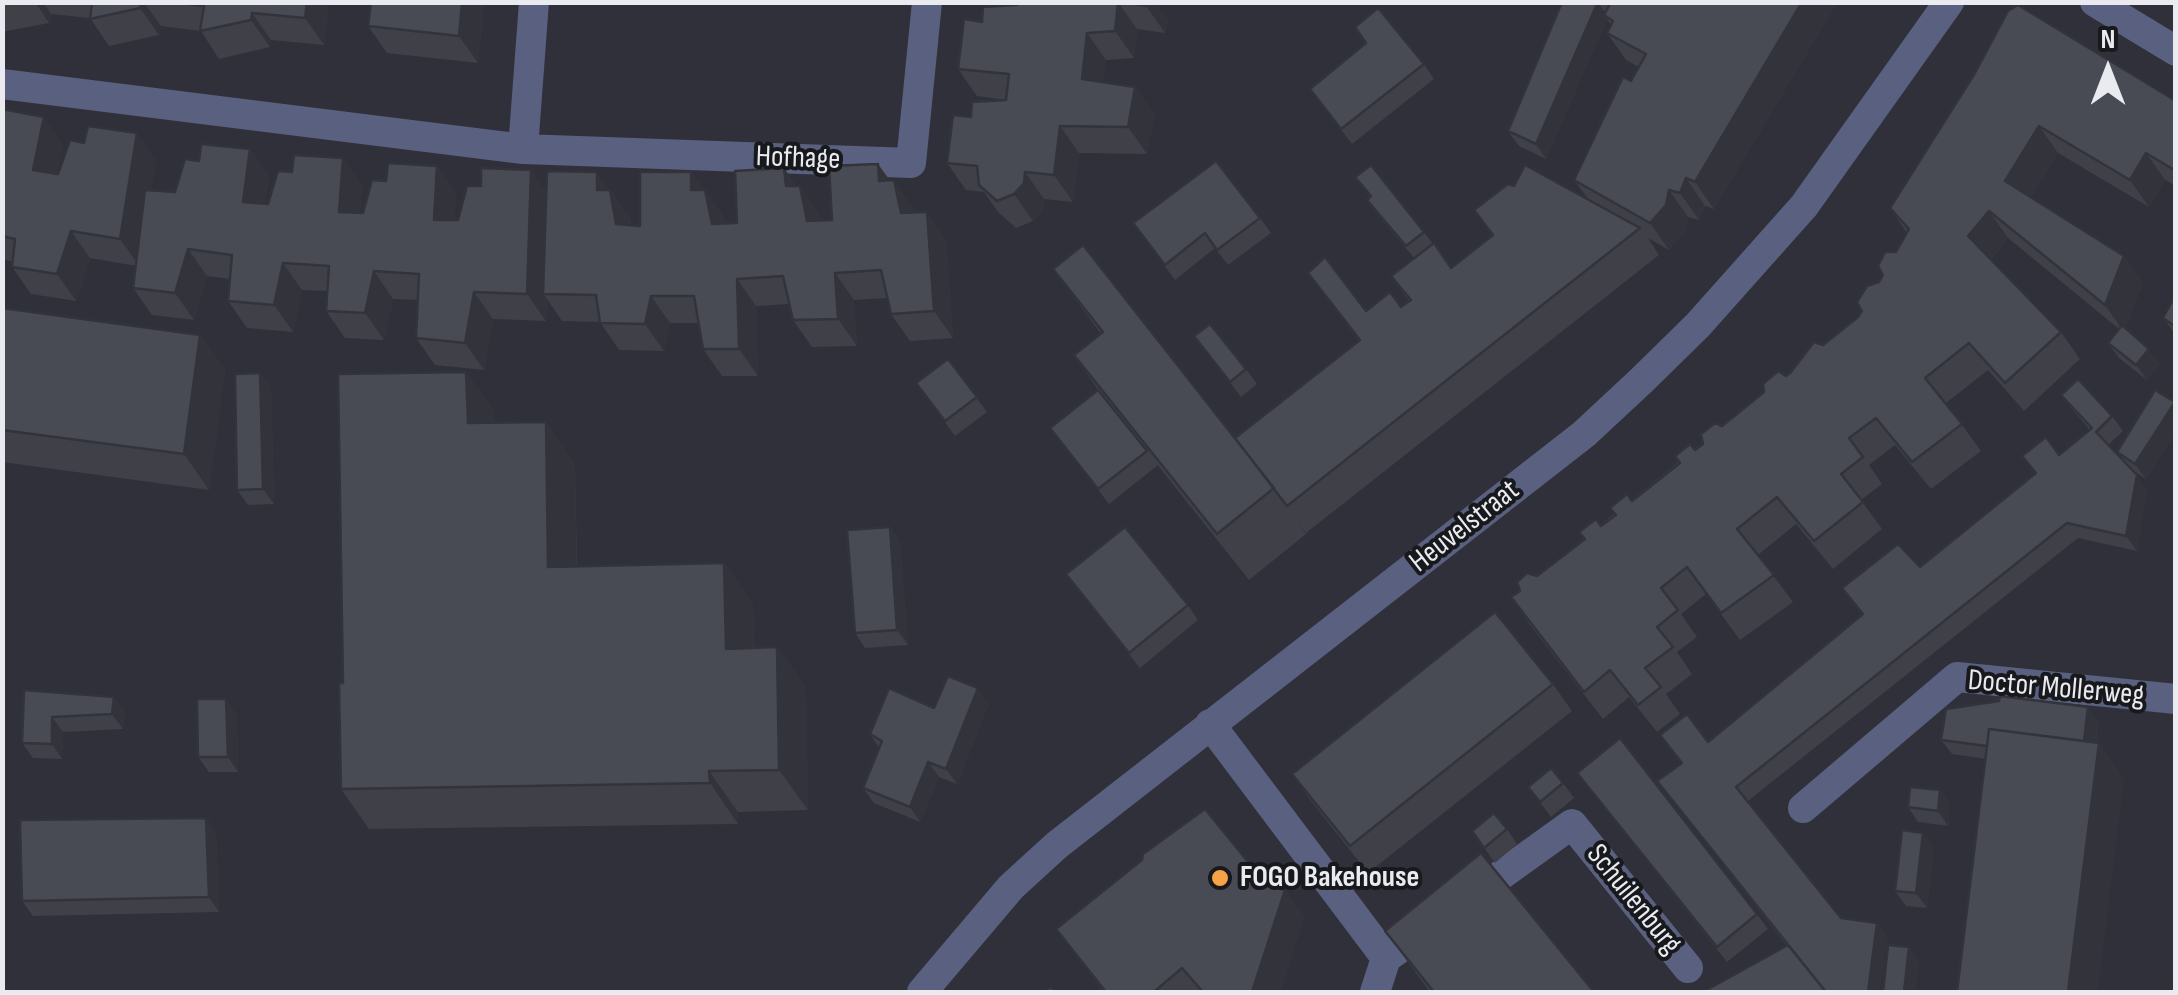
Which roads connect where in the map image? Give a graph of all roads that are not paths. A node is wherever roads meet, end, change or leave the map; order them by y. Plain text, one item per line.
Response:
1 (534, 2) edge
2 (927, 2) edge
3 (1949, 2) edge
4 (2095, 2) edge
5 (2176, 51) edge
6 (2, 84) edge
7 (524, 148) junction
8 (2176, 700) edge
9 (1210, 724) junction
10 (1803, 808) dead end
11 (1386, 958) junction
12 (1688, 968) dead end
13 (922, 992) edge
14 (1375, 992) edge

1 - 7 street
2 - 7 street, Hofhage
3 - 9 street, Heuvelstraat
4 - 5 street
6 - 7 street, Hofhage
8 - 10 street, Doctor Mollerweg
9 - 11 street
9 - 13 street, Heuvelstraat
11 - 12 street, Schuilenburg
11 - 14 street

